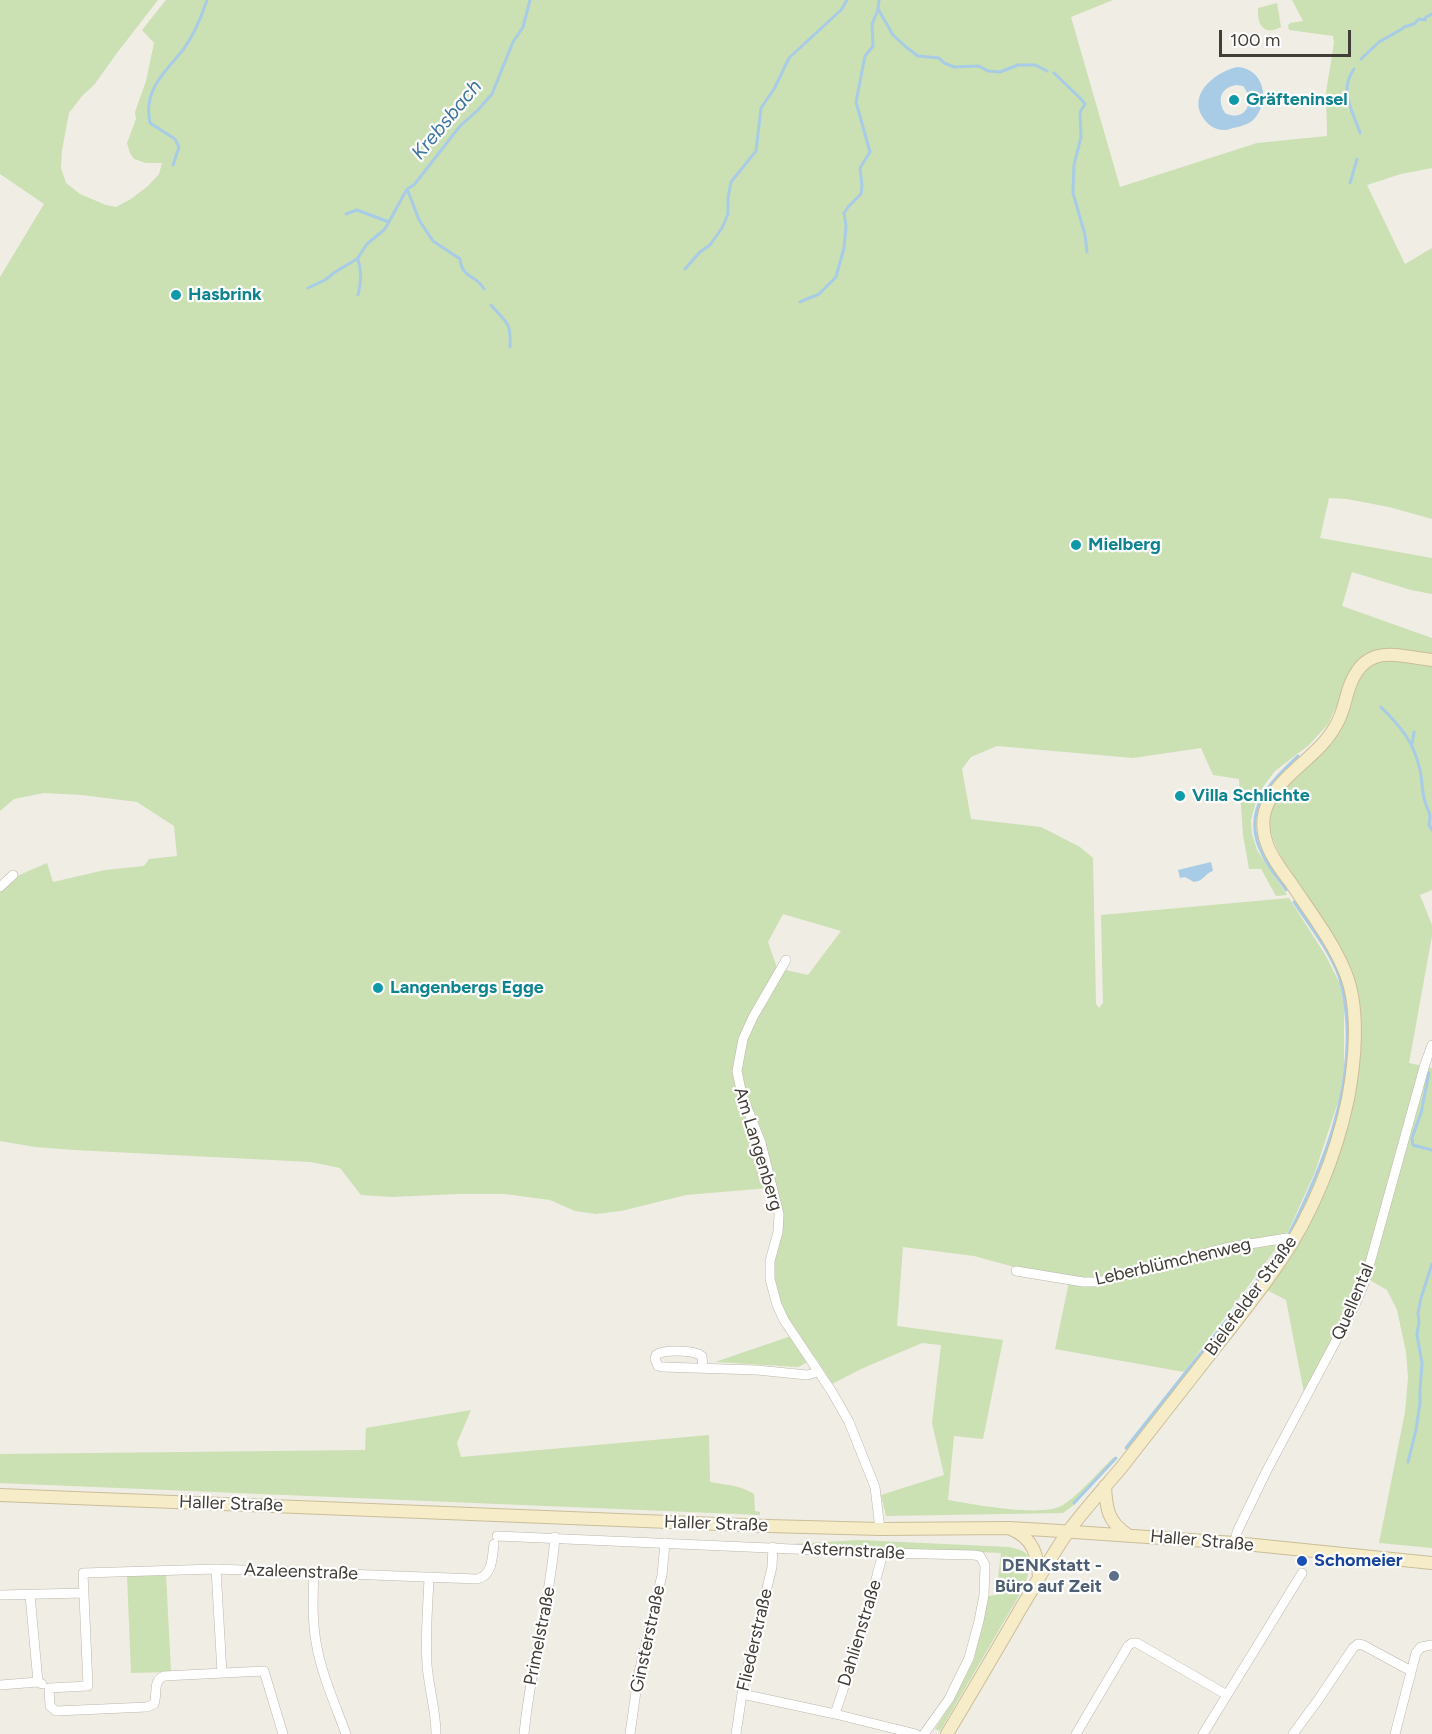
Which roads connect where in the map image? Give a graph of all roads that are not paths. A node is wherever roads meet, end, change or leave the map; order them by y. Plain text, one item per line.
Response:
1 (1432, 660) edge
2 (13, 875) dead end
3 (0, 886) edge
4 (786, 960) dead end
5 (1432, 1045) edge
6 (1293, 1240) junction
7 (1016, 1271) dead end
8 (703, 1368) junction
9 (818, 1372) junction
10 (1105, 1486) junction
11 (0, 1495) edge
12 (1009, 1528) junction
13 (880, 1529) junction
14 (1068, 1532) junction
15 (1129, 1536) junction
16 (555, 1538) junction
17 (495, 1540) joint
18 (664, 1543) junction
19 (1235, 1543) junction
20 (774, 1547) junction
21 (883, 1553) junction
22 (1432, 1563) edge
23 (216, 1569) junction
24 (314, 1572) junction
25 (1302, 1573) dead end
26 (429, 1577) junction
27 (1039, 1579) junction
28 (84, 1593) junction
29 (0, 1595) edge
30 (30, 1595) junction
31 (1432, 1646) edge
32 (1411, 1671) junction
33 (222, 1673) junction
34 (38, 1682) junction
35 (0, 1685) edge
36 (49, 1688) junction
37 (742, 1694) junction
38 (1227, 1695) junction
39 (835, 1713) junction
40 (283, 1734) edge
41 (346, 1734) edge
42 (436, 1734) edge
43 (524, 1734) edge
44 (630, 1734) edge
45 (736, 1734) edge
46 (916, 1734) edge
47 (924, 1734) edge
48 (947, 1734) edge
49 (1076, 1734) edge
50 (1203, 1734) edge
51 (1293, 1734) edge
52 (1395, 1734) edge

1 - 6 main road, Bielefelder Straße
2 - 3 street
4 - 9 street, Am Langenberg
5 - 19 street, Quellental
6 - 7 street, Leberblümchenweg
6 - 10 main road, Bielefelder Straße
8 - 8 street
8 - 9 street
9 - 13 street, Am Langenberg
10 - 14 main road, Bielefelder Straße
10 - 15 main road
11 - 13 main road, Haller Straße
12 - 13 main road, Haller Straße
12 - 14 main road, Haller Straße
12 - 27 main road
14 - 15 main road, Haller Straße
14 - 27 main road, Bielefelder Straße
15 - 19 main road, Haller Straße
16 - 17 street, Asternstraße
16 - 18 street, Asternstraße
16 - 43 street, Primelstraße
17 - 26 street, Azaleenstraße
18 - 20 street, Asternstraße
18 - 44 street, Ginsterstraße
19 - 22 main road, Haller Straße
20 - 21 street, Asternstraße
20 - 37 street, Fliederstraße
21 - 39 street, Dahlienstraße
21 - 47 street, Asternstraße
23 - 24 street, Azaleenstraße
23 - 28 street, Azaleenstraße
23 - 33 street
24 - 26 street, Azaleenstraße
24 - 41 street
25 - 38 street
26 - 42 street
27 - 48 main road, Bielefelder Straße
28 - 30 street
28 - 36 street
29 - 30 street
30 - 34 street
31 - 32 street
32 - 51 street
32 - 52 street
33 - 36 street
33 - 40 street
34 - 35 street
34 - 36 street
37 - 39 street
37 - 45 street, Fliederstraße
38 - 49 street
38 - 50 street
39 - 46 street

